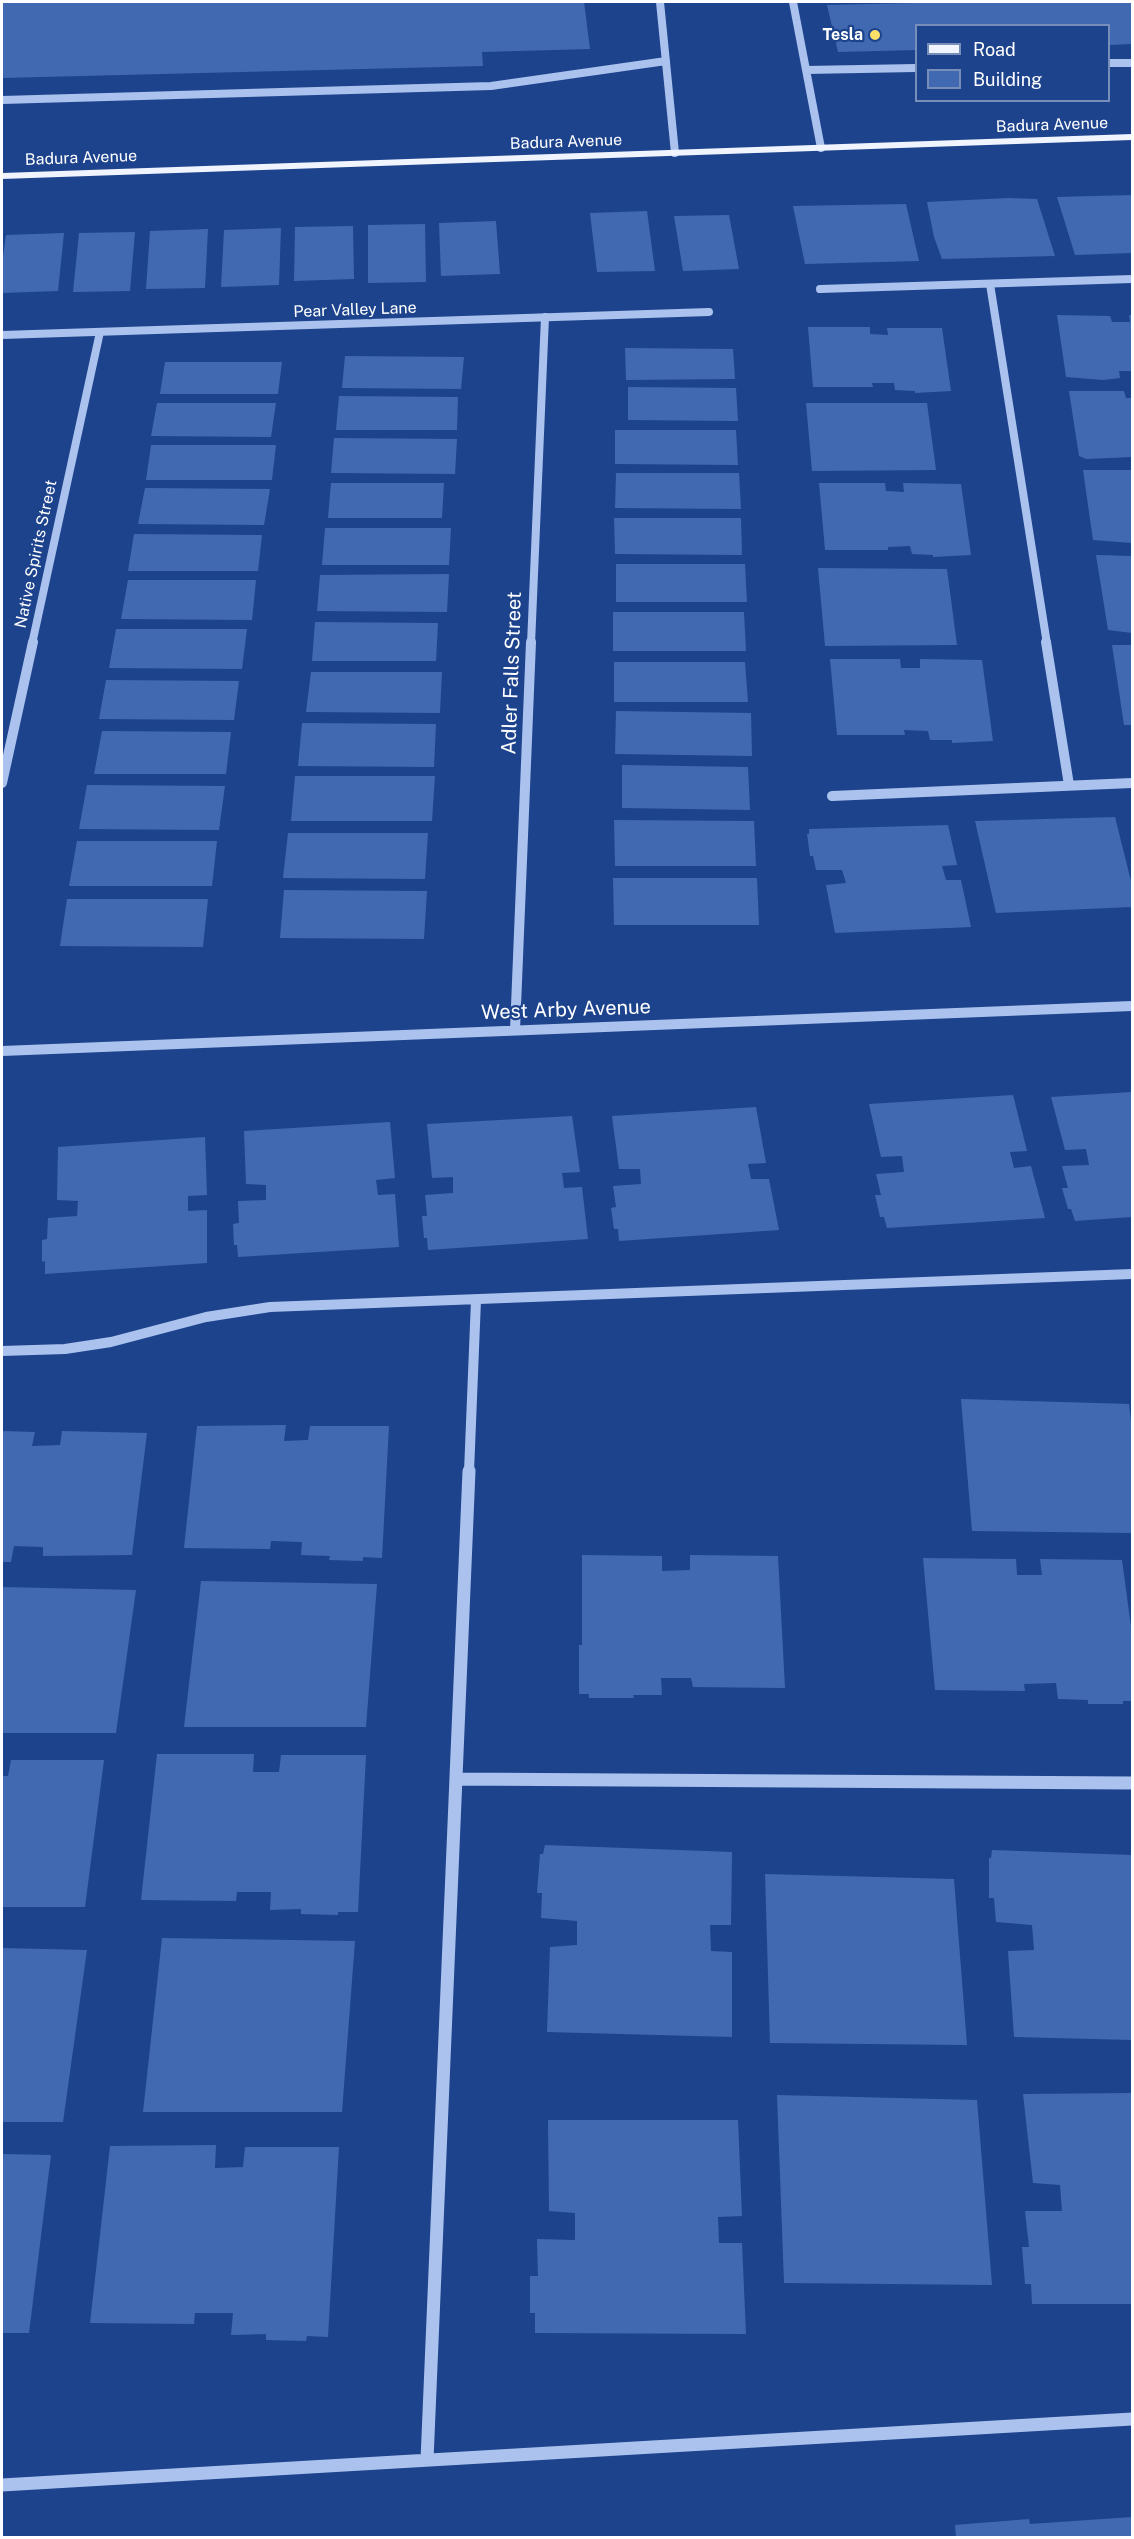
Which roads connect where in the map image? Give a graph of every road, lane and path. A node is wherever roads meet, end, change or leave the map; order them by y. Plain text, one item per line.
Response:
1 (660, 2) edge
2 (793, 2) edge
3 (666, 61) junction
4 (1110, 63) edge
5 (1132, 63) edge
6 (915, 68) edge
7 (806, 70) junction
8 (2, 100) edge
9 (1132, 138) edge
10 (821, 148) junction
11 (675, 153) junction
12 (2, 176) edge
13 (1132, 279) edge
14 (990, 284) junction
15 (820, 289) dead end
16 (709, 312) dead end
17 (545, 317) junction
18 (100, 332) junction
19 (2, 335) edge
20 (2, 783) edge
21 (1132, 783) edge
22 (1069, 785) junction
23 (832, 796) dead end
24 (1132, 1006) edge
25 (515, 1030) junction
26 (2, 1051) edge
27 (1132, 1274) edge
28 (476, 1300) junction
29 (2, 1352) edge
30 (457, 1779) junction
31 (1132, 1783) edge
32 (1132, 2419) edge
33 (427, 2460) junction
34 (2, 2485) edge

1 - 3 street
2 - 7 street
3 - 8 street
3 - 11 street
4 - 5 street
6 - 7 street
7 - 10 street
9 - 10 main road, Badura Avenue
10 - 11 main road, Badura Avenue
11 - 12 main road, Badura Avenue
13 - 14 street
14 - 15 street
14 - 22 street
16 - 17 street, Pear Valley Lane
17 - 18 street, Pear Valley Lane
17 - 25 street, Adler Falls Street
18 - 19 street, Pear Valley Lane
18 - 20 street, Native Spirits Street
21 - 22 street
22 - 23 street
24 - 25 street, West Arby Avenue
25 - 26 street, West Arby Avenue
27 - 28 street
28 - 29 street
28 - 30 street
30 - 31 street
30 - 33 street
32 - 33 street
33 - 34 street

